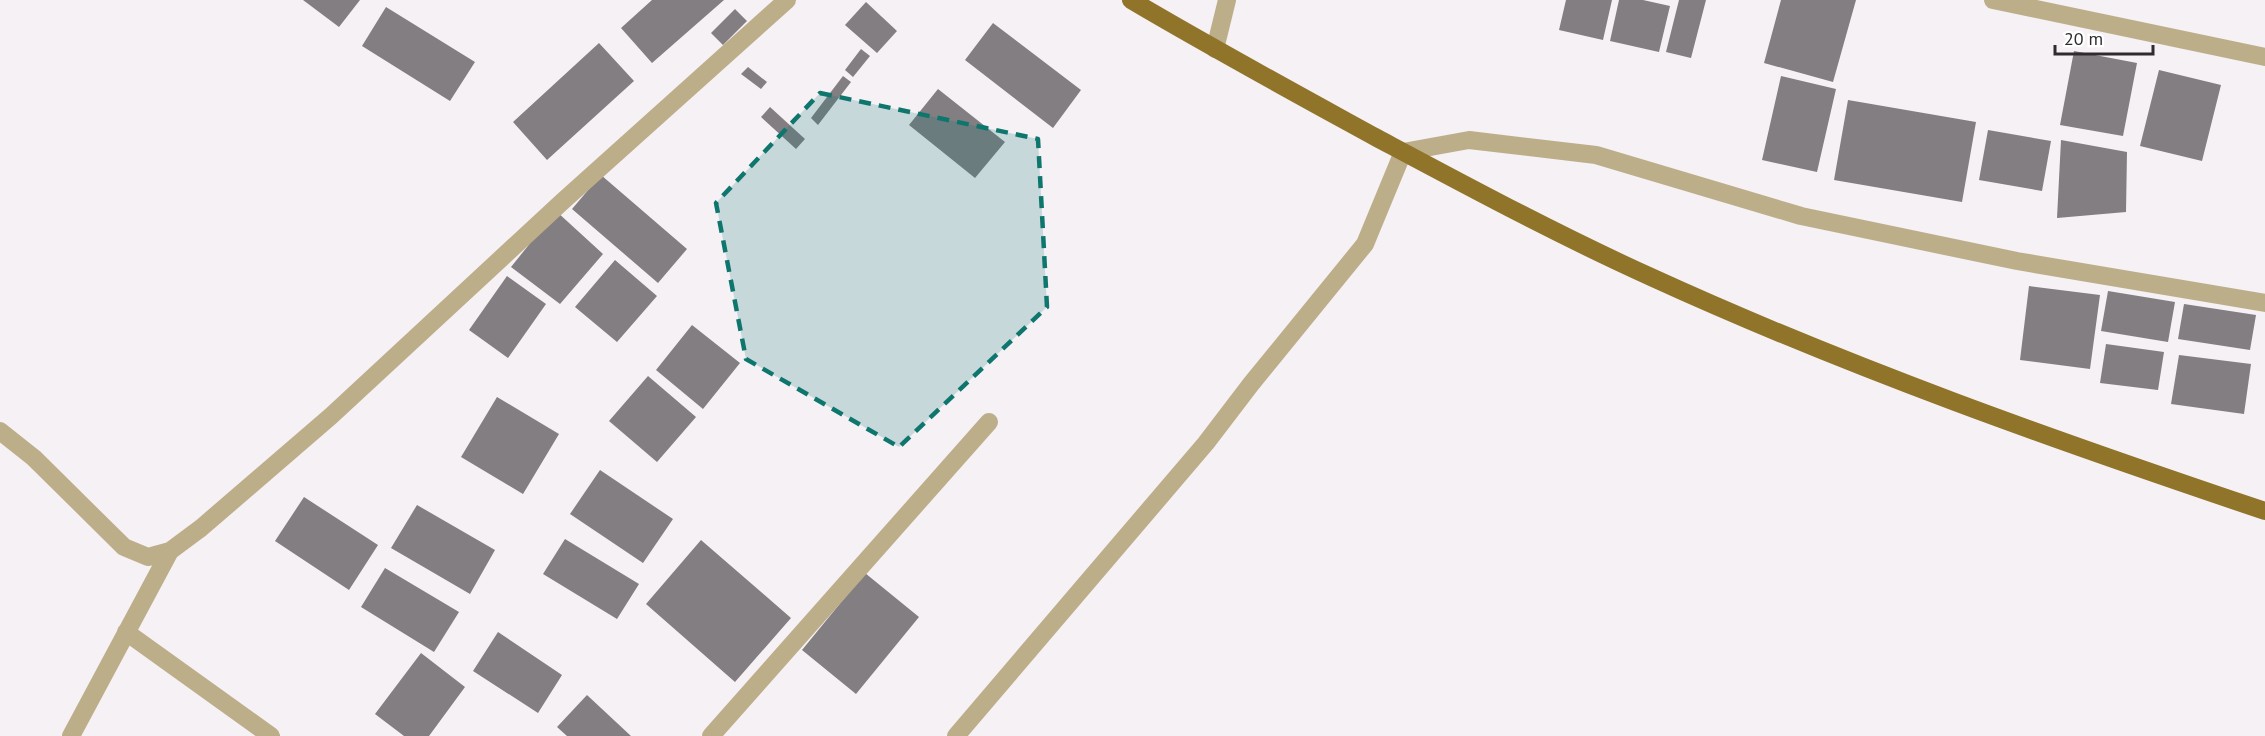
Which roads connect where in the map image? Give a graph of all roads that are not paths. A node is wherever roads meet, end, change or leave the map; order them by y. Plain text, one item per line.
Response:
1 (787, 0) edge
2 (1131, 0) edge
3 (1227, 0) edge
4 (1993, 0) edge
5 (1215, 49) junction
6 (2265, 57) edge
7 (1403, 152) junction
8 (2265, 303) edge
9 (989, 422) dead end
10 (0, 431) edge
11 (2265, 511) edge
12 (170, 551) junction
13 (126, 632) junction
14 (71, 736) edge
15 (271, 736) edge
16 (711, 736) edge
17 (956, 736) edge

1 - 12 street
2 - 5 main road
3 - 5 street
4 - 6 street
5 - 7 main road
7 - 8 street
7 - 11 main road
7 - 17 street
9 - 16 street
10 - 12 street
12 - 13 street
13 - 14 street
13 - 15 street

